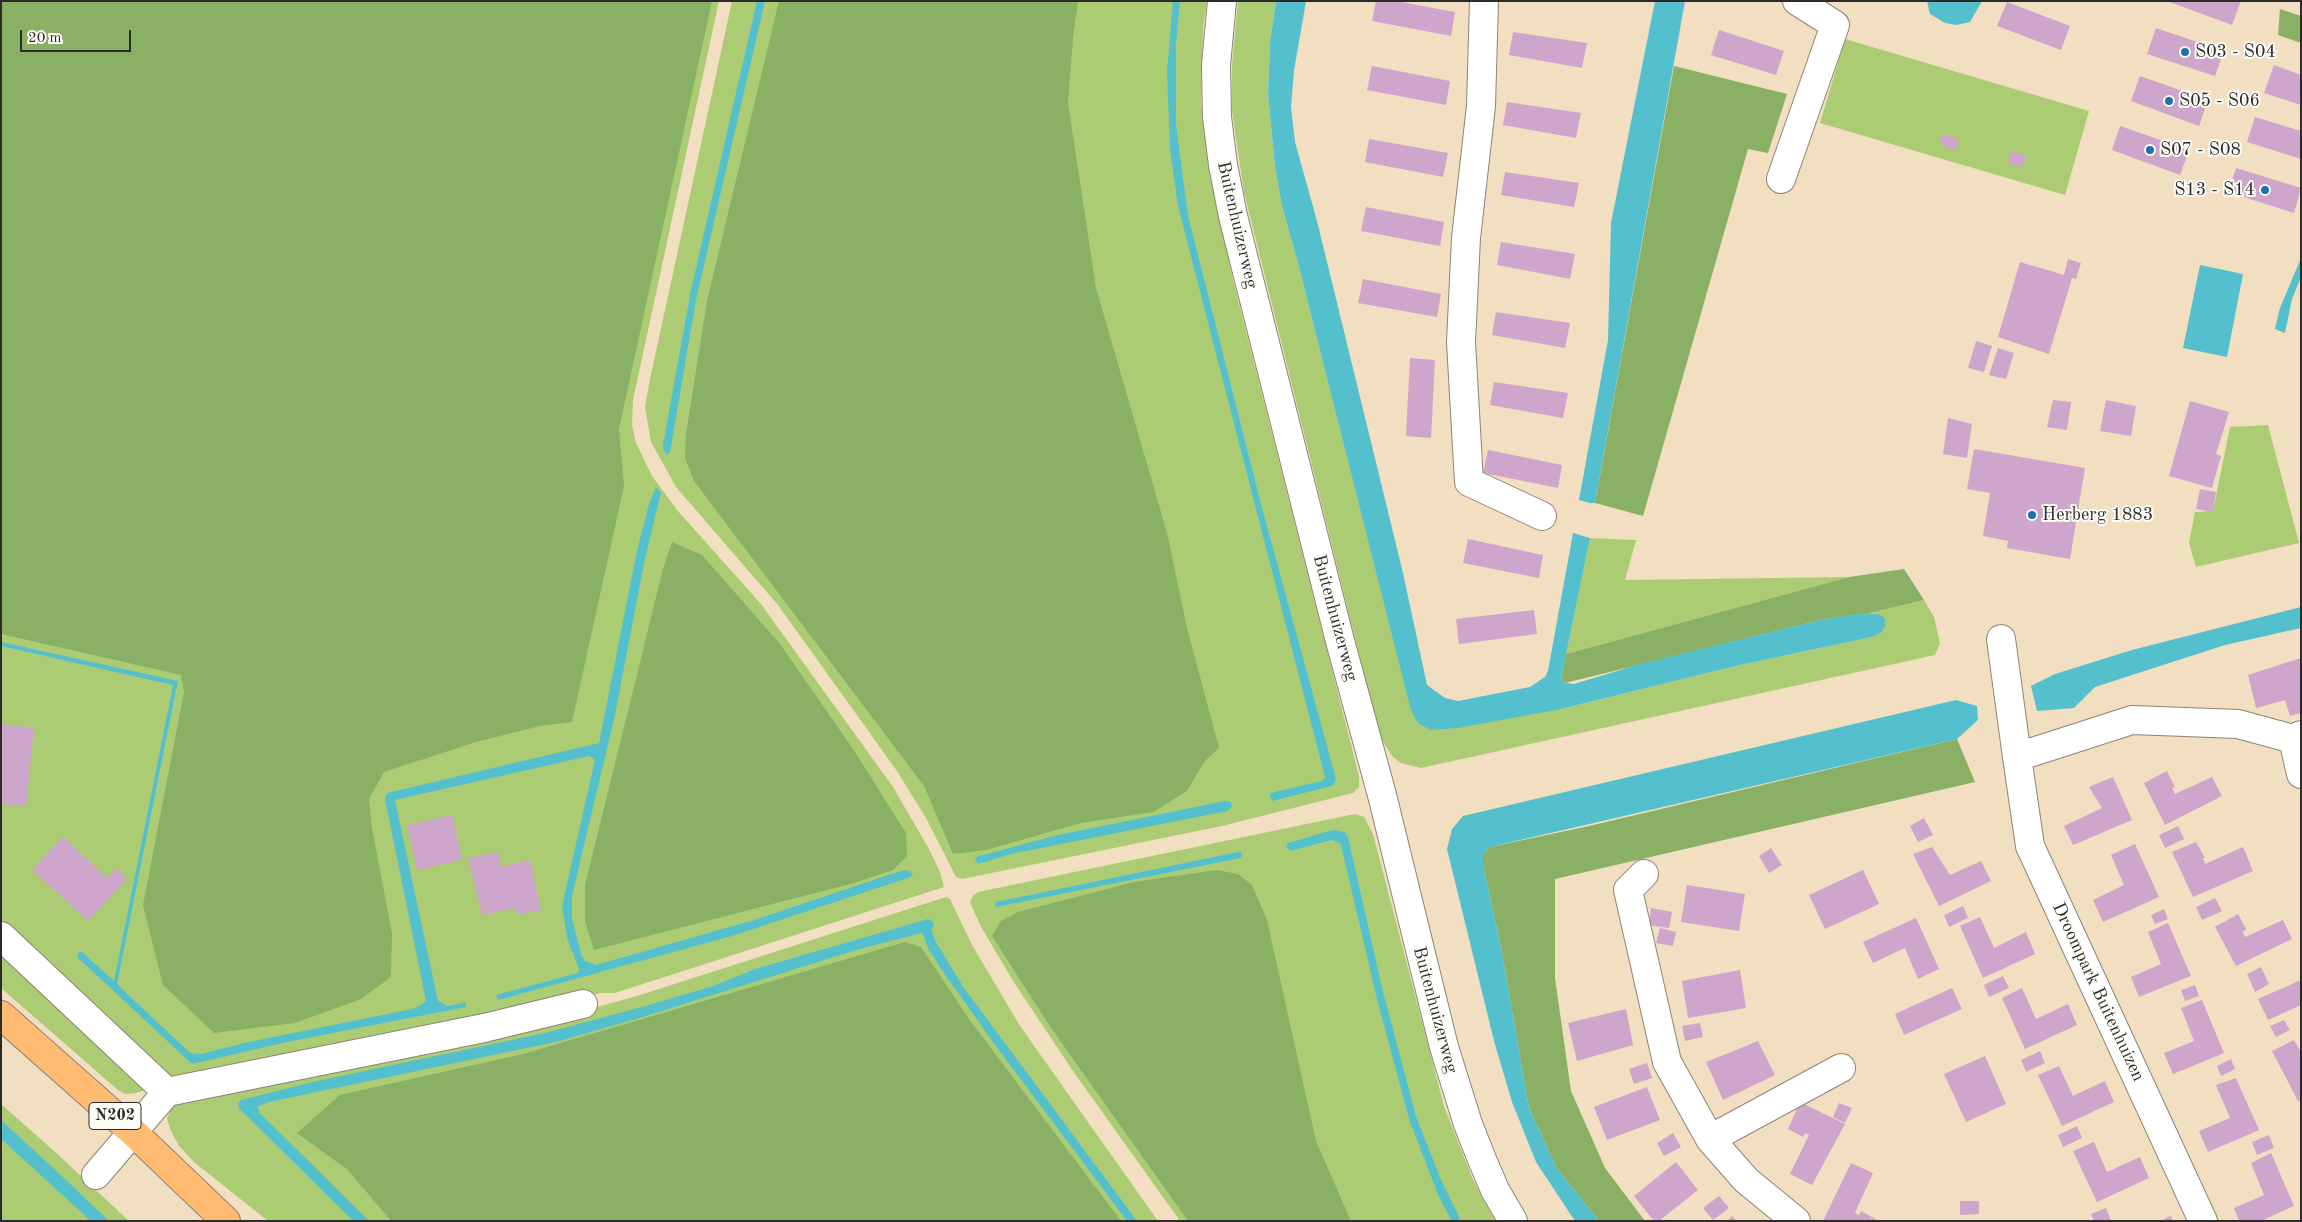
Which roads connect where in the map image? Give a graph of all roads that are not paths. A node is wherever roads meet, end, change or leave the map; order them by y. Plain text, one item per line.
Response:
1 (1222, 1) edge
2 (1484, 1) edge
3 (1797, 1) edge
4 (1781, 179) dead end
5 (1542, 516) dead end
6 (2001, 639) dead end
7 (2297, 737) edge
8 (2017, 756) junction
9 (2301, 774) edge
10 (1644, 874) dead end
11 (1, 936) edge
12 (583, 1004) dead end
13 (1, 1015) edge
14 (1841, 1068) dead end
15 (167, 1092) junction
16 (134, 1132) junction
17 (1710, 1140) junction
18 (96, 1176) dead end
19 (226, 1221) edge
20 (1513, 1221) edge
21 (1796, 1221) edge
22 (2204, 1221) edge

1 - 20 street, Buitenhuizerweg
2 - 5 street
3 - 4 street
6 - 8 street, Droompark Buitenhuizen
7 - 8 street
7 - 9 street
8 - 22 street, Droompark Buitenhuizen
10 - 17 street
11 - 15 street
12 - 15 street
13 - 16 main road, N202
14 - 17 street
15 - 16 street
16 - 18 street
16 - 19 main road, N202
17 - 21 street

